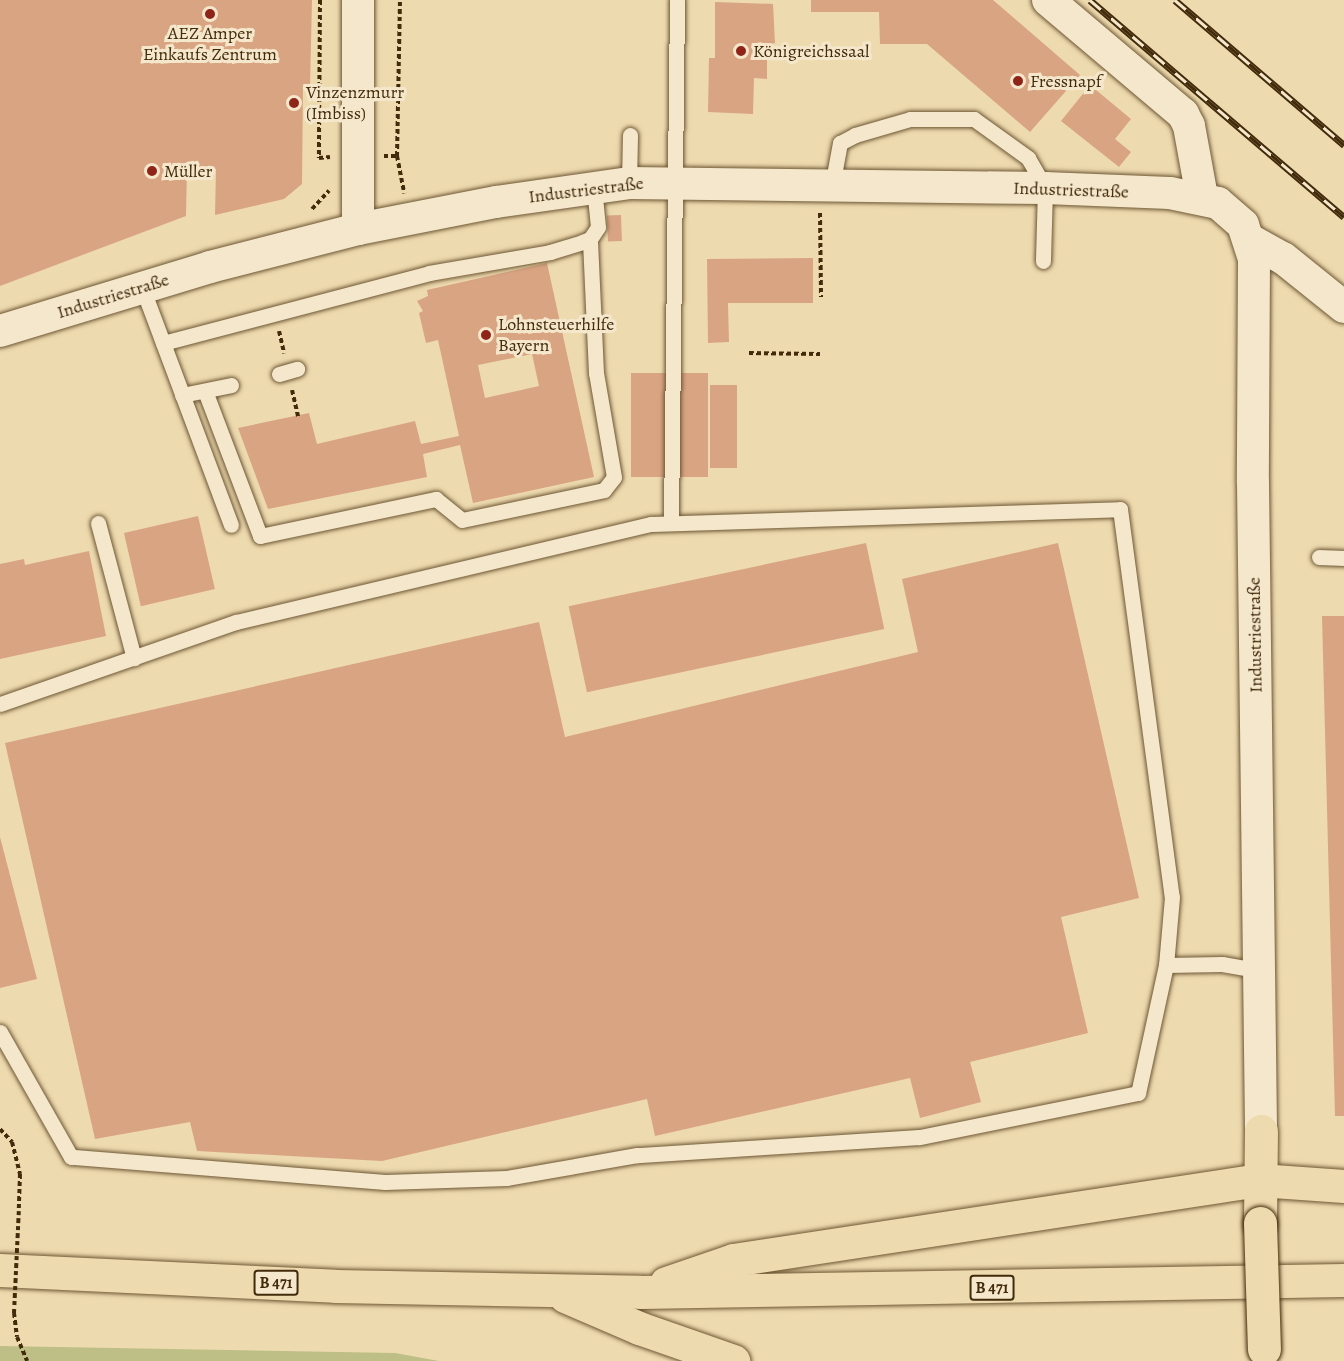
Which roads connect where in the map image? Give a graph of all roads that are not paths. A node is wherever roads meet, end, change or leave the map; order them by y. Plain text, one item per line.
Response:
1 (358, 0) edge
2 (676, 0) edge
3 (1048, 0) edge
4 (630, 135) dead end
5 (672, 182) junction
6 (629, 183) junction
7 (826, 186) junction
8 (594, 187) junction
9 (1045, 188) junction
10 (1202, 197) junction
11 (358, 229) junction
12 (591, 239) junction
13 (1250, 240) junction
14 (1043, 261) dead end
15 (142, 287) junction
16 (1344, 307) edge
17 (0, 331) edge
18 (163, 343) junction
19 (297, 369) dead end
20 (279, 374) dead end
21 (231, 385) dead end
22 (205, 391) junction
23 (182, 395) junction
24 (671, 522) junction
25 (98, 523) dead end
26 (231, 525) dead end
27 (1320, 557) dead end
28 (1344, 558) edge
29 (134, 658) junction
30 (0, 704) edge
31 (1166, 965) junction
32 (1261, 972) junction
33 (1, 1037) edge
34 (1261, 1131) joint
35 (1259, 1180) junction
36 (1344, 1186) edge
37 (0, 1270) edge
38 (1344, 1280) edge
39 (553, 1290) junction
40 (640, 1292) junction
41 (1265, 1355) edge
42 (733, 1361) edge

1 - 11 street
2 - 5 lane
3 - 10 street
4 - 6 lane
5 - 6 street, Industriestraße
5 - 7 street, Industriestraße
5 - 24 lane
6 - 8 street, Industriestraße
7 - 9 street, Industriestraße
7 - 9 lane
8 - 11 street, Industriestraße
8 - 12 lane
9 - 10 street, Industriestraße
9 - 14 lane
10 - 13 street, Industriestraße
11 - 15 street, Industriestraße
12 - 18 lane
12 - 22 lane
13 - 16 street
13 - 32 street, Industriestraße
15 - 17 street, Industriestraße
15 - 18 lane
18 - 23 lane
19 - 20 lane
21 - 22 lane
22 - 23 lane
23 - 26 lane
24 - 29 lane
24 - 31 lane
25 - 29 lane
27 - 28 lane
29 - 30 lane
31 - 32 lane
31 - 33 lane
32 - 34 street, Industriestraße
34 - 35 highway
35 - 36 highway
35 - 40 highway
35 - 41 highway, bridge
37 - 39 highway, B 471
38 - 40 highway, B 471
39 - 40 highway, B 471
39 - 42 highway

